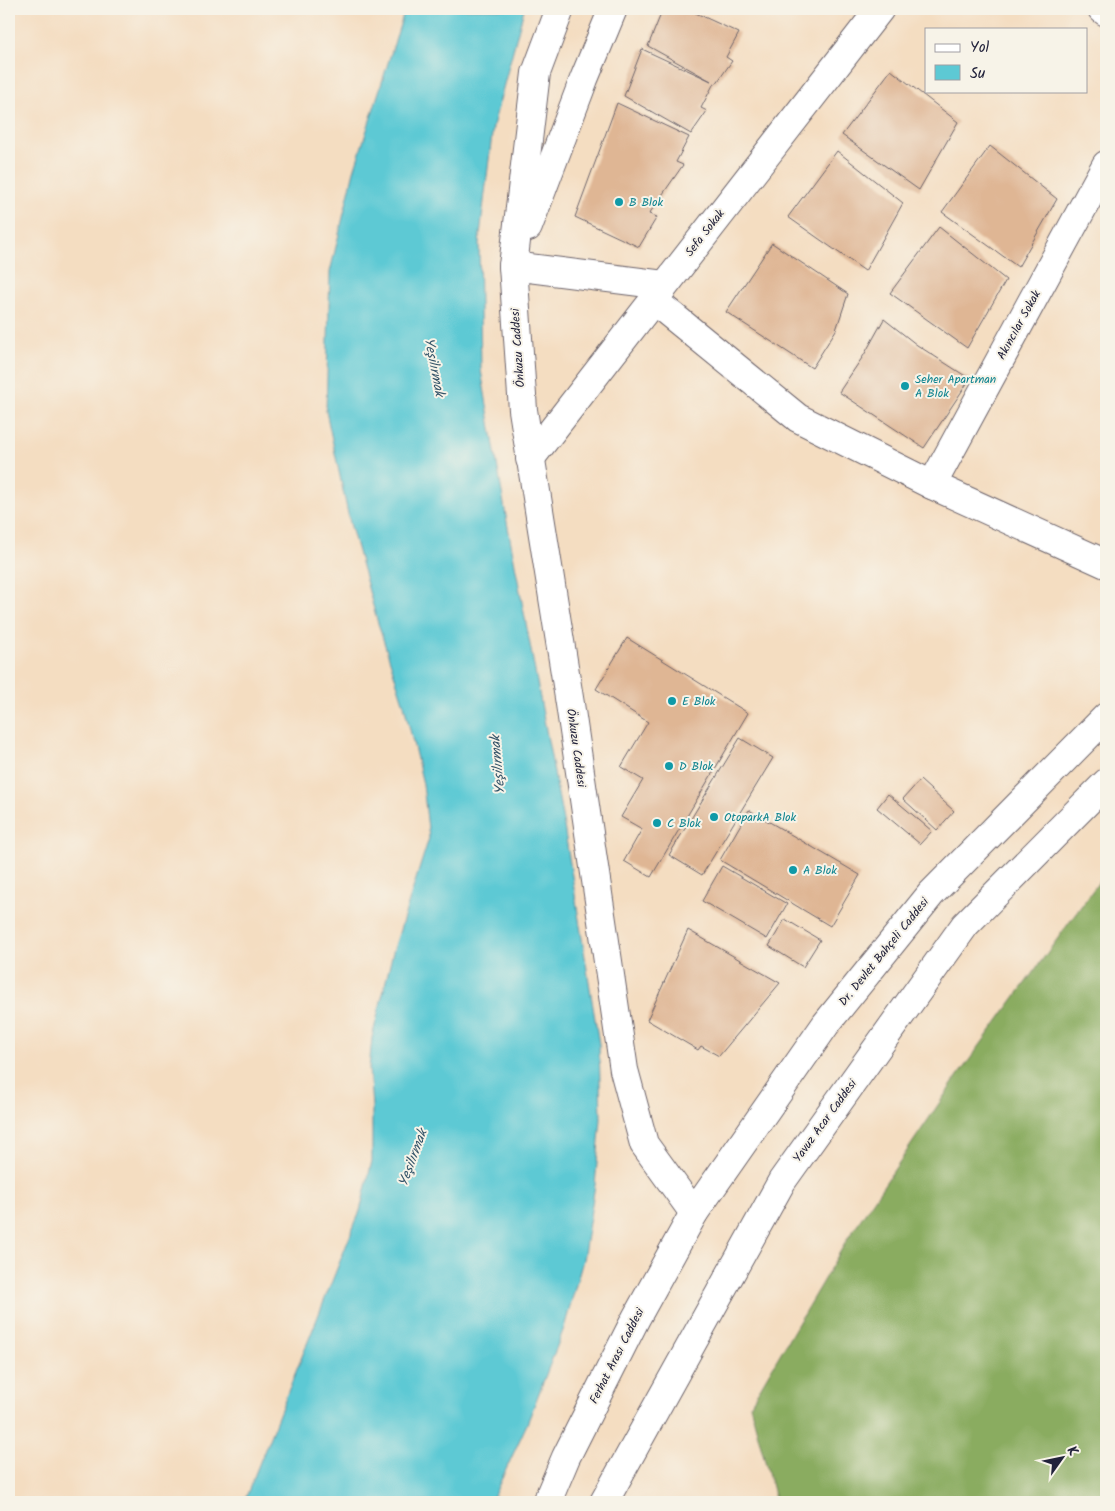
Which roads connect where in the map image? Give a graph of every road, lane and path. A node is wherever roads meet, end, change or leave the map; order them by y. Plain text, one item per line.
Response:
1 (560, 9) edge
2 (613, 9) edge
3 (880, 9) edge
4 (1102, 9) edge
5 (1106, 12) edge
6 (1106, 165) edge
7 (513, 266) junction
8 (659, 292) junction
9 (530, 459) junction
10 (932, 485) junction
11 (1106, 564) edge
12 (1106, 717) edge
13 (1106, 783) edge
14 (694, 1213) junction
15 (547, 1502) edge
16 (604, 1502) edge

1 - 7 street, Önkuzu Caddesi
2 - 7 street, Önkuzu Caddesi
3 - 8 street, Sefa Sokak
4 - 5 street
6 - 10 street, Akıncılar Sokak
7 - 8 street
7 - 9 street, Önkuzu Caddesi
8 - 9 street, Sefa Sokak
8 - 10 street
9 - 14 street, Önkuzu Caddesi
10 - 11 street
12 - 14 street, Dr. Devlet Bahçeli Caddesi
13 - 16 street, Yavuz Acar Caddesi
14 - 15 street, Ferhat Arası Caddesi

